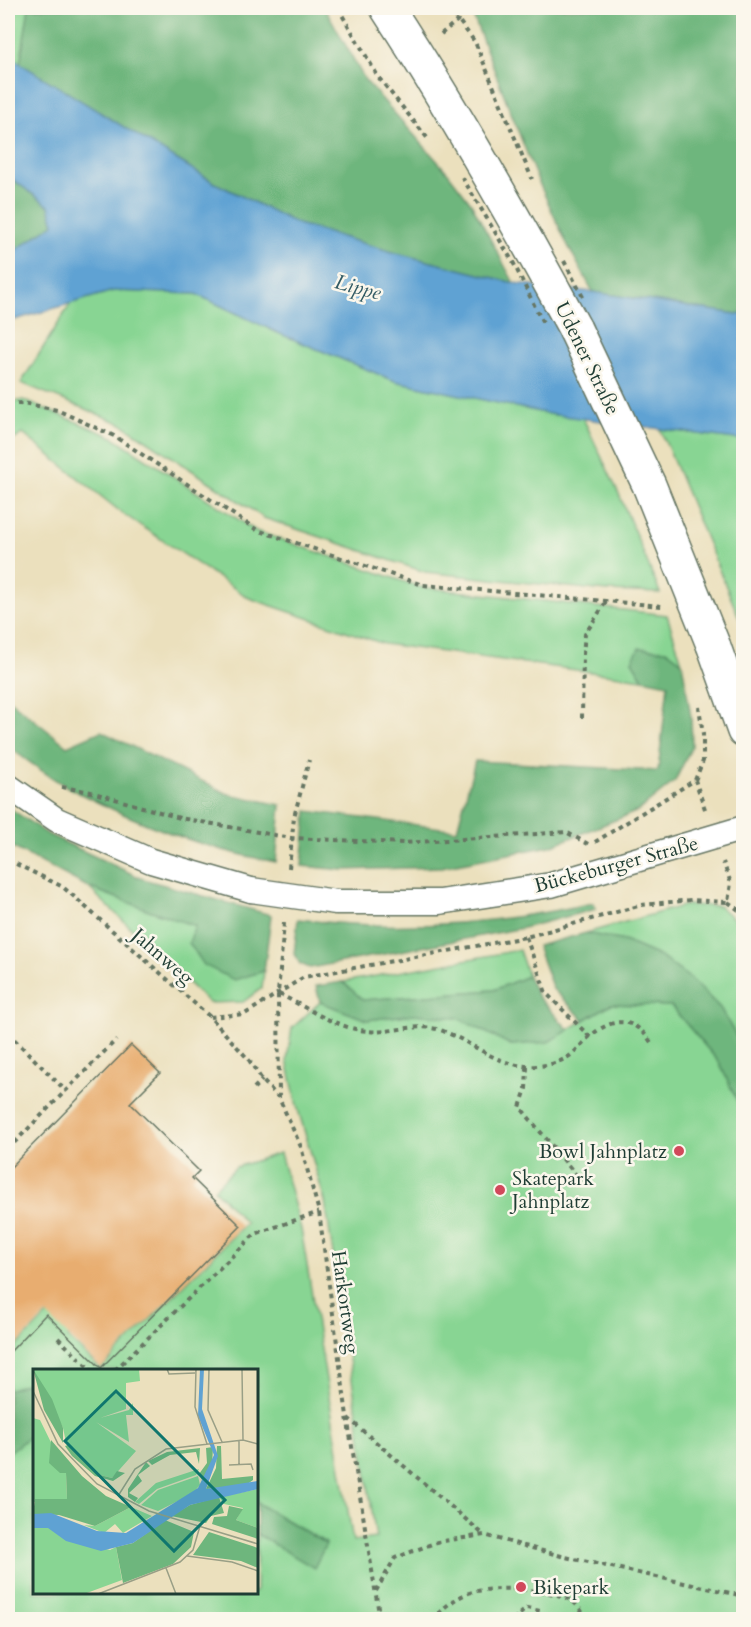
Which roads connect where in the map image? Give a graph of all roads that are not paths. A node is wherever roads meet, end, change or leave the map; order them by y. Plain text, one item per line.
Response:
1 (387, 8) edge
2 (744, 731) edge
3 (8, 786) edge
4 (744, 828) edge

1 - 2 main road, Udener Straße, bridge
3 - 4 street, Bückeburger Straße, bridge

